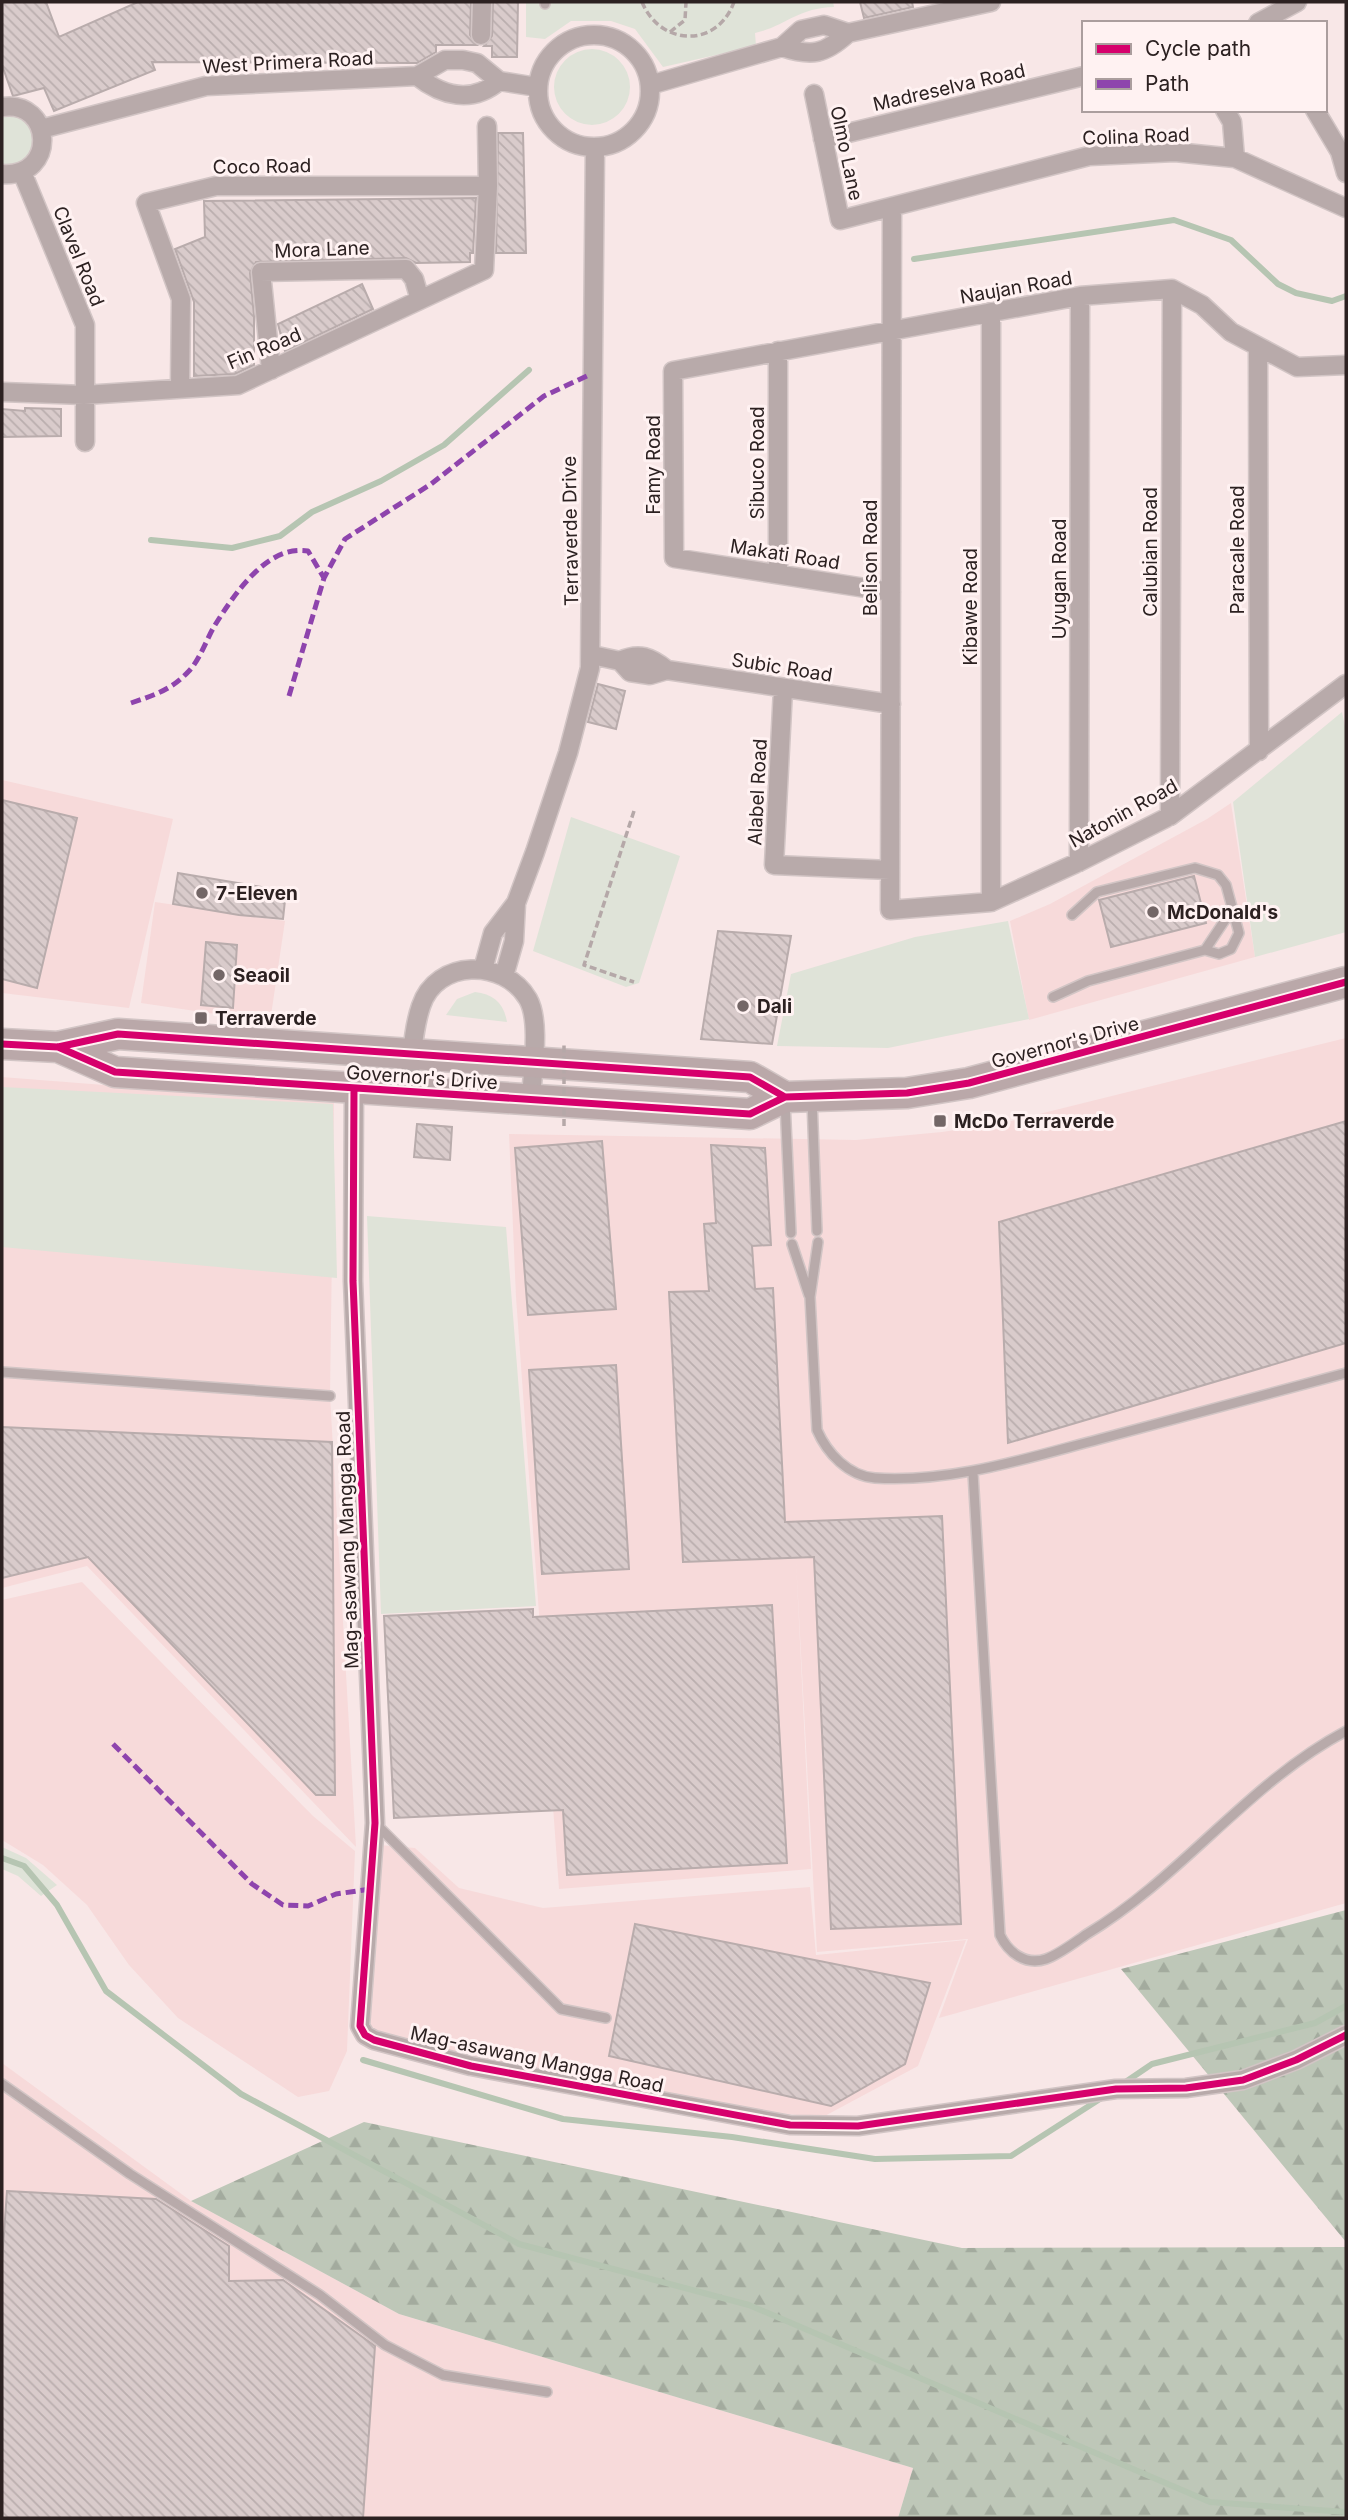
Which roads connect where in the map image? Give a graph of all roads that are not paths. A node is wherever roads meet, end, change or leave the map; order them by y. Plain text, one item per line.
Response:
1 (482, 2) edge
2 (991, 2) edge
3 (1297, 2) edge
4 (1264, 21) edge
5 (848, 33) junction
6 (481, 36) dead end
7 (782, 47) junction
8 (416, 76) junction
9 (1082, 76) edge
10 (499, 81) junction
11 (650, 85) junction
12 (537, 87) junction
13 (814, 94) dead end
14 (2, 107) edge
15 (1226, 112) edge
16 (1316, 112) edge
17 (487, 126) dead end
18 (41, 130) junction
19 (823, 139) junction
20 (595, 147) junction
21 (1235, 158) junction
22 (22, 172) junction
23 (1346, 173) edge
24 (2, 174) edge
25 (488, 186) junction
26 (1346, 205) edge
27 (892, 206) junction
28 (840, 220) joint
29 (1172, 289) junction
30 (1080, 296) junction
31 (420, 300) junction
32 (991, 312) junction
33 (892, 331) junction
34 (1258, 348) junction
35 (778, 351) junction
36 (1346, 365) edge
37 (271, 370) junction
38 (673, 371) joint
39 (180, 388) junction
40 (2, 392) edge
41 (84, 395) junction
42 (85, 442) dead end
43 (674, 558) joint
44 (778, 575) junction
45 (891, 592) junction
46 (592, 655) junction
47 (1346, 684) edge
48 (783, 689) junction
49 (891, 704) junction
50 (1259, 751) junction
51 (1170, 816) junction
52 (1079, 862) junction
53 (890, 870) junction
54 (991, 902) junction
55 (516, 903) junction
56 (890, 910) joint
57 (1231, 911) junction
58 (1072, 915) dead end
59 (1205, 950) junction
60 (483, 969) junction
61 (504, 976) junction
62 (1346, 982) edge
63 (1053, 997) dead end
64 (2, 1044) edge
65 (58, 1047) junction
66 (413, 1057) junction
67 (532, 1064) junction
68 (354, 1088) junction
69 (408, 1091) junction
70 (799, 1097) junction
71 (531, 1100) junction
72 (817, 1231) dead end
73 (791, 1233) dead end
74 (818, 1242) dead end
75 (792, 1244) dead end
76 (810, 1297) junction
77 (2, 1372) edge
78 (1346, 1373) edge
79 (330, 1396) dead end
80 (973, 1473) junction
81 (1346, 1731) edge
82 (375, 1823) junction
83 (606, 2018) dead end
84 (1346, 2035) edge
85 (2, 2084) edge
86 (547, 2392) dead end

1 - 6 street
2 - 5 street
3 - 4 street
5 - 7 street
5 - 7 street
7 - 11 street
8 - 10 street
8 - 10 street, West Primera Road
8 - 18 street, West Primera Road
9 - 19 street, Madreselva Road
10 - 12 street, West Primera Road
11 - 12 street
11 - 20 street
12 - 20 street
13 - 19 street, Olmo Lane
14 - 18 street
15 - 21 street
16 - 23 street
17 - 25 street
18 - 22 street
19 - 28 street, Olmo Lane
20 - 46 street, Terraverde Drive
21 - 26 street, Colina Road
21 - 27 street, Colina Road
22 - 24 street
22 - 41 street, Clavel Road
25 - 31 street, Fin Road
25 - 39 street, Coco Road
27 - 28 street, Colina Road
27 - 33 street, Belison Road
29 - 30 street, Naujan Road
29 - 34 street
29 - 51 street, Calubian Road
30 - 32 street, Naujan Road
30 - 52 street, Uyugan Road
31 - 37 street, Fin Road
31 - 37 street, Mora Lane
32 - 33 street, Naujan Road
32 - 54 street, Kibawe Road
33 - 35 street, Naujan Road
33 - 45 street, Belison Road
34 - 36 street
34 - 50 street, Paracale Road
35 - 38 street, Naujan Road
35 - 44 street, Sibuco Road
37 - 39 street, Fin Road
38 - 43 street, Famy Road
39 - 41 street, Fin Road
40 - 41 street, Fin Road
41 - 42 street, Clavel Road
43 - 44 street, Makati Road
44 - 45 street, Makati Road
45 - 49 street, Belison Road
46 - 48 street, Subic Road
46 - 55 street, Terraverde Drive
47 - 50 street, Natonin Road
48 - 49 street, Subic Road
48 - 53 street, Alabel Road
49 - 53 street, Belison Road
50 - 51 street, Natonin Road
51 - 52 street, Natonin Road
52 - 54 street, Natonin Road
53 - 56 street, Belison Road
54 - 56 street, Natonin Road
55 - 60 street, Terraverde Drive
55 - 61 street, Terraverde Drive
57 - 58 lane
57 - 59 lane
57 - 59 lane
59 - 63 lane
60 - 61 street
60 - 66 street
61 - 67 street
62 - 70 highway, Governor's Drive
64 - 65 highway, Governor's Drive
65 - 66 highway, Governor's Drive
65 - 68 highway, Governor's Drive
66 - 67 highway, Governor's Drive
66 - 69 street
67 - 70 highway, Governor's Drive
67 - 71 street
68 - 69 highway, Governor's Drive
68 - 82 street, Mag-asawang Mangga Road
69 - 71 highway, Governor's Drive
70 - 71 highway, Governor's Drive
70 - 72 lane
70 - 73 lane
74 - 76 lane
75 - 76 lane
76 - 80 lane
77 - 79 lane
78 - 80 lane
80 - 81 lane
82 - 83 lane
82 - 84 street, Mag-asawang Mangga Road
85 - 86 lane

